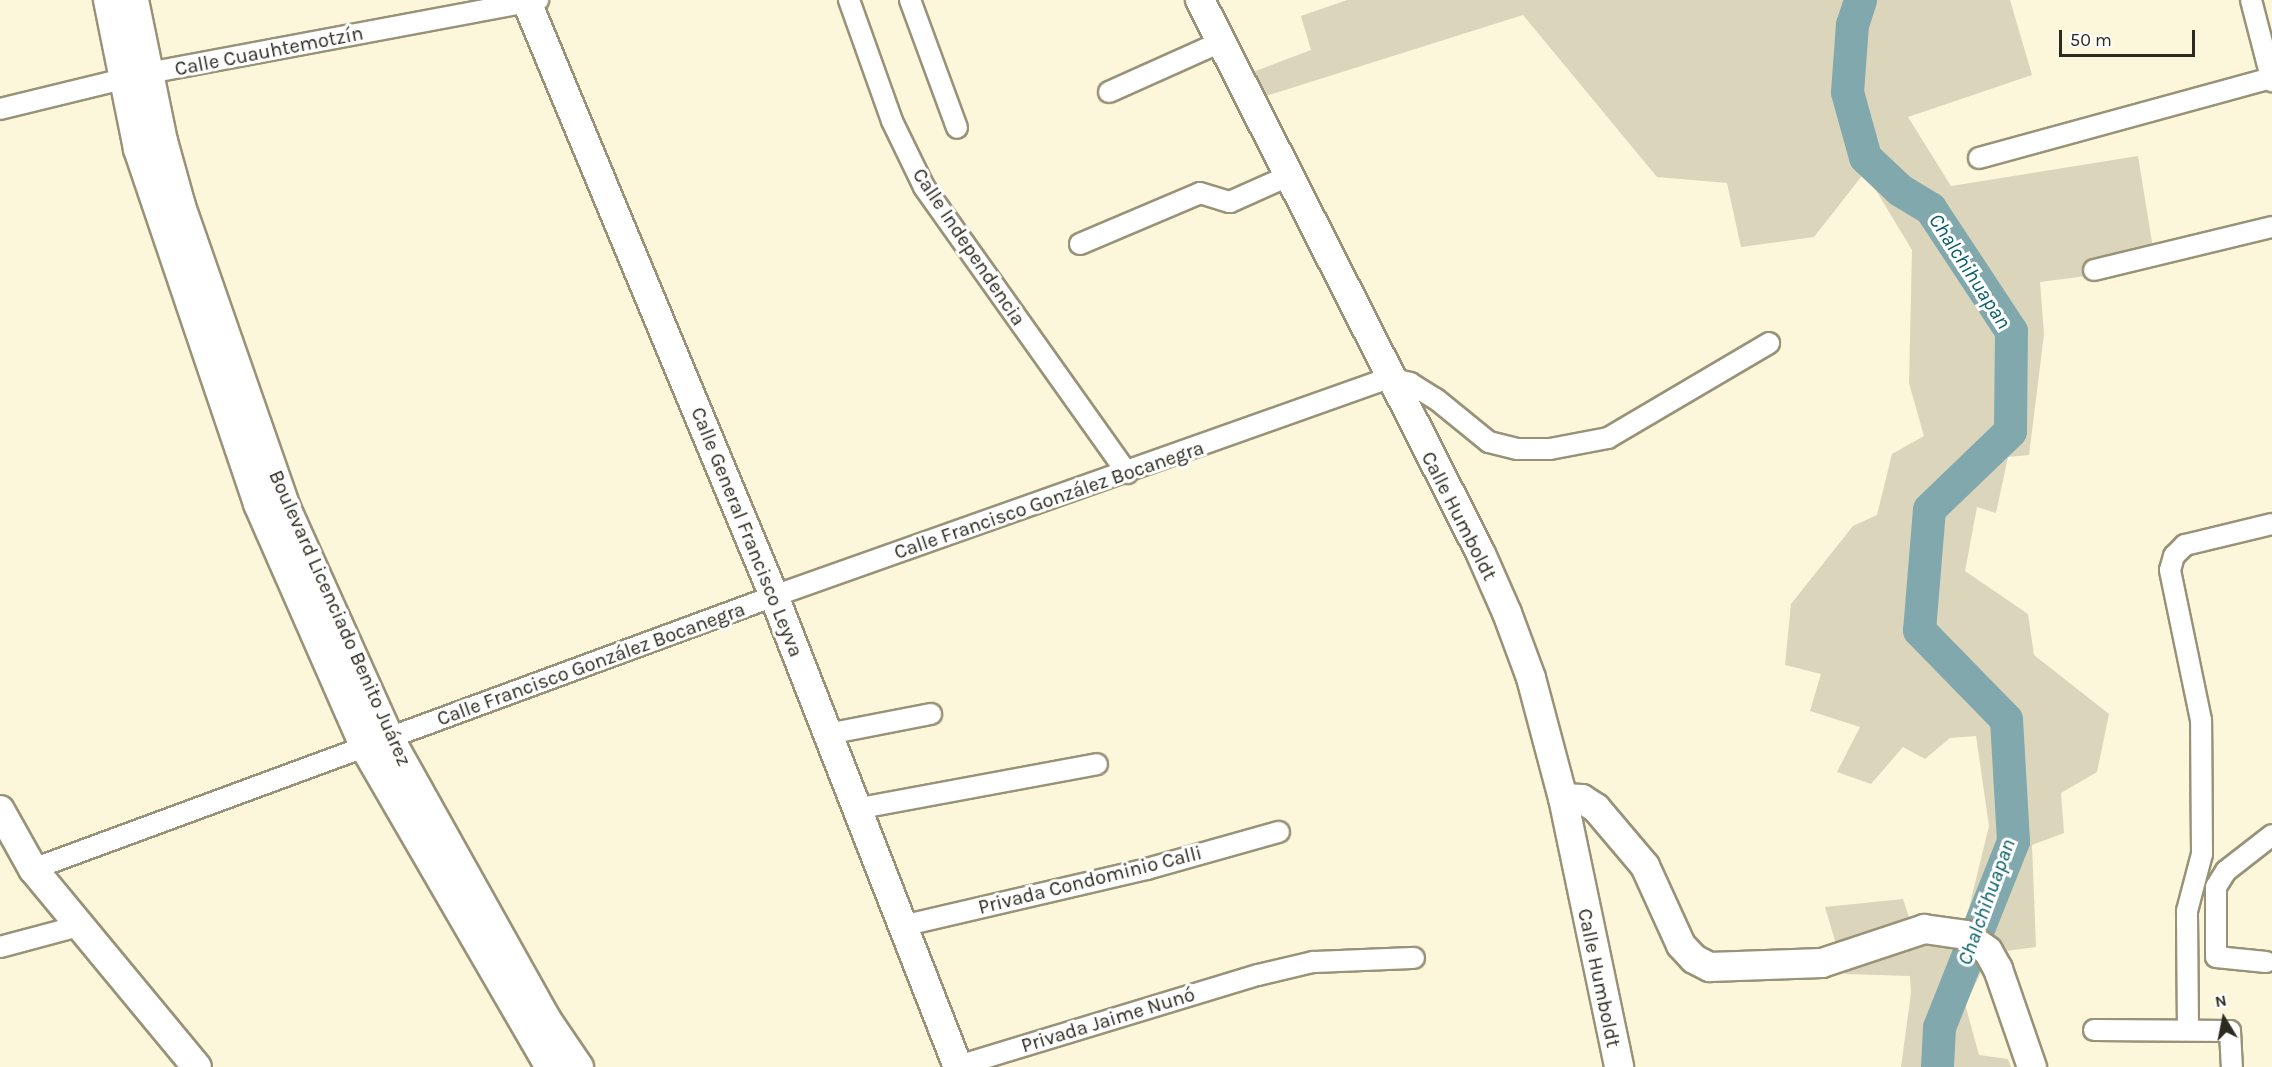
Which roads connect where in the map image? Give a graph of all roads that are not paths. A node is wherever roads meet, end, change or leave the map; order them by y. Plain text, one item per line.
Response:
1 (108, 0) edge
2 (134, 0) edge
3 (849, 0) edge
4 (910, 0) edge
5 (1200, 0) edge
6 (2251, 0) edge
7 (531, 1) edge
8 (1221, 42) junction
9 (135, 76) junction
10 (2272, 79) edge
11 (1110, 92) dead end
12 (0, 109) edge
13 (957, 128) dead end
14 (1978, 158) dead end
15 (1288, 176) junction
16 (2272, 227) edge
17 (1080, 244) dead end
18 (2094, 270) dead end
19 (1769, 343) dead end
20 (1389, 378) junction
21 (1127, 473) junction
22 (2272, 524) edge
23 (774, 596) junction
24 (931, 714) dead end
25 (828, 734) junction
26 (377, 744) junction
27 (1097, 764) dead end
28 (1563, 798) junction
29 (855, 808) junction
30 (0, 810) edge
31 (1279, 831) dead end
32 (2272, 835) edge
33 (33, 869) junction
34 (79, 926) junction
35 (902, 927) junction
36 (0, 947) edge
37 (1414, 958) dead end
38 (2266, 962) dead end
39 (2094, 1030) dead end
40 (2188, 1030) junction
41 (197, 1067) edge
42 (550, 1067) edge
43 (579, 1067) edge
44 (958, 1067) edge
45 (1619, 1067) edge
46 (2032, 1067) edge
47 (2232, 1067) edge

1 - 9 street, Boulevard Licenciado Benito Juárez
2 - 9 street, Boulevard Licenciado Benito Juárez
3 - 21 street, Calle Independencia
4 - 13 street
5 - 8 street, Calle Humboldt
6 - 10 street
7 - 9 street, Calle Cuauhtemotzín
7 - 23 street, Calle General Francisco Leyva
8 - 11 street
8 - 15 street, Calle Humboldt
9 - 12 street, Calle Cuauhtemotzín
9 - 26 street, Boulevard Licenciado Benito Juárez
10 - 14 street
15 - 17 street
15 - 20 street, Calle Humboldt
16 - 18 street
19 - 20 street
20 - 21 street, Calle Francisco González Bocanegra
20 - 28 street, Calle Humboldt
21 - 23 street, Calle Francisco González Bocanegra
22 - 40 street
23 - 25 street, Calle General Francisco Leyva
23 - 26 street, Calle Francisco González Bocanegra
24 - 25 street
25 - 29 street, Calle General Francisco Leyva
26 - 33 street, Calle Francisco González Bocanegra
26 - 42 street, Boulevard Licenciado Benito Juárez
26 - 43 street, Boulevard Licenciado Benito Juárez
27 - 29 street
28 - 45 street, Calle Humboldt
28 - 46 street
29 - 35 street, Calle General Francisco Leyva
30 - 33 street
31 - 35 street, Privada Condominio Calli
32 - 38 street
33 - 34 street
34 - 36 street
34 - 41 street
35 - 44 street, Calle General Francisco Leyva
37 - 44 street, Privada Jaime Nunó
39 - 40 street
40 - 47 street

